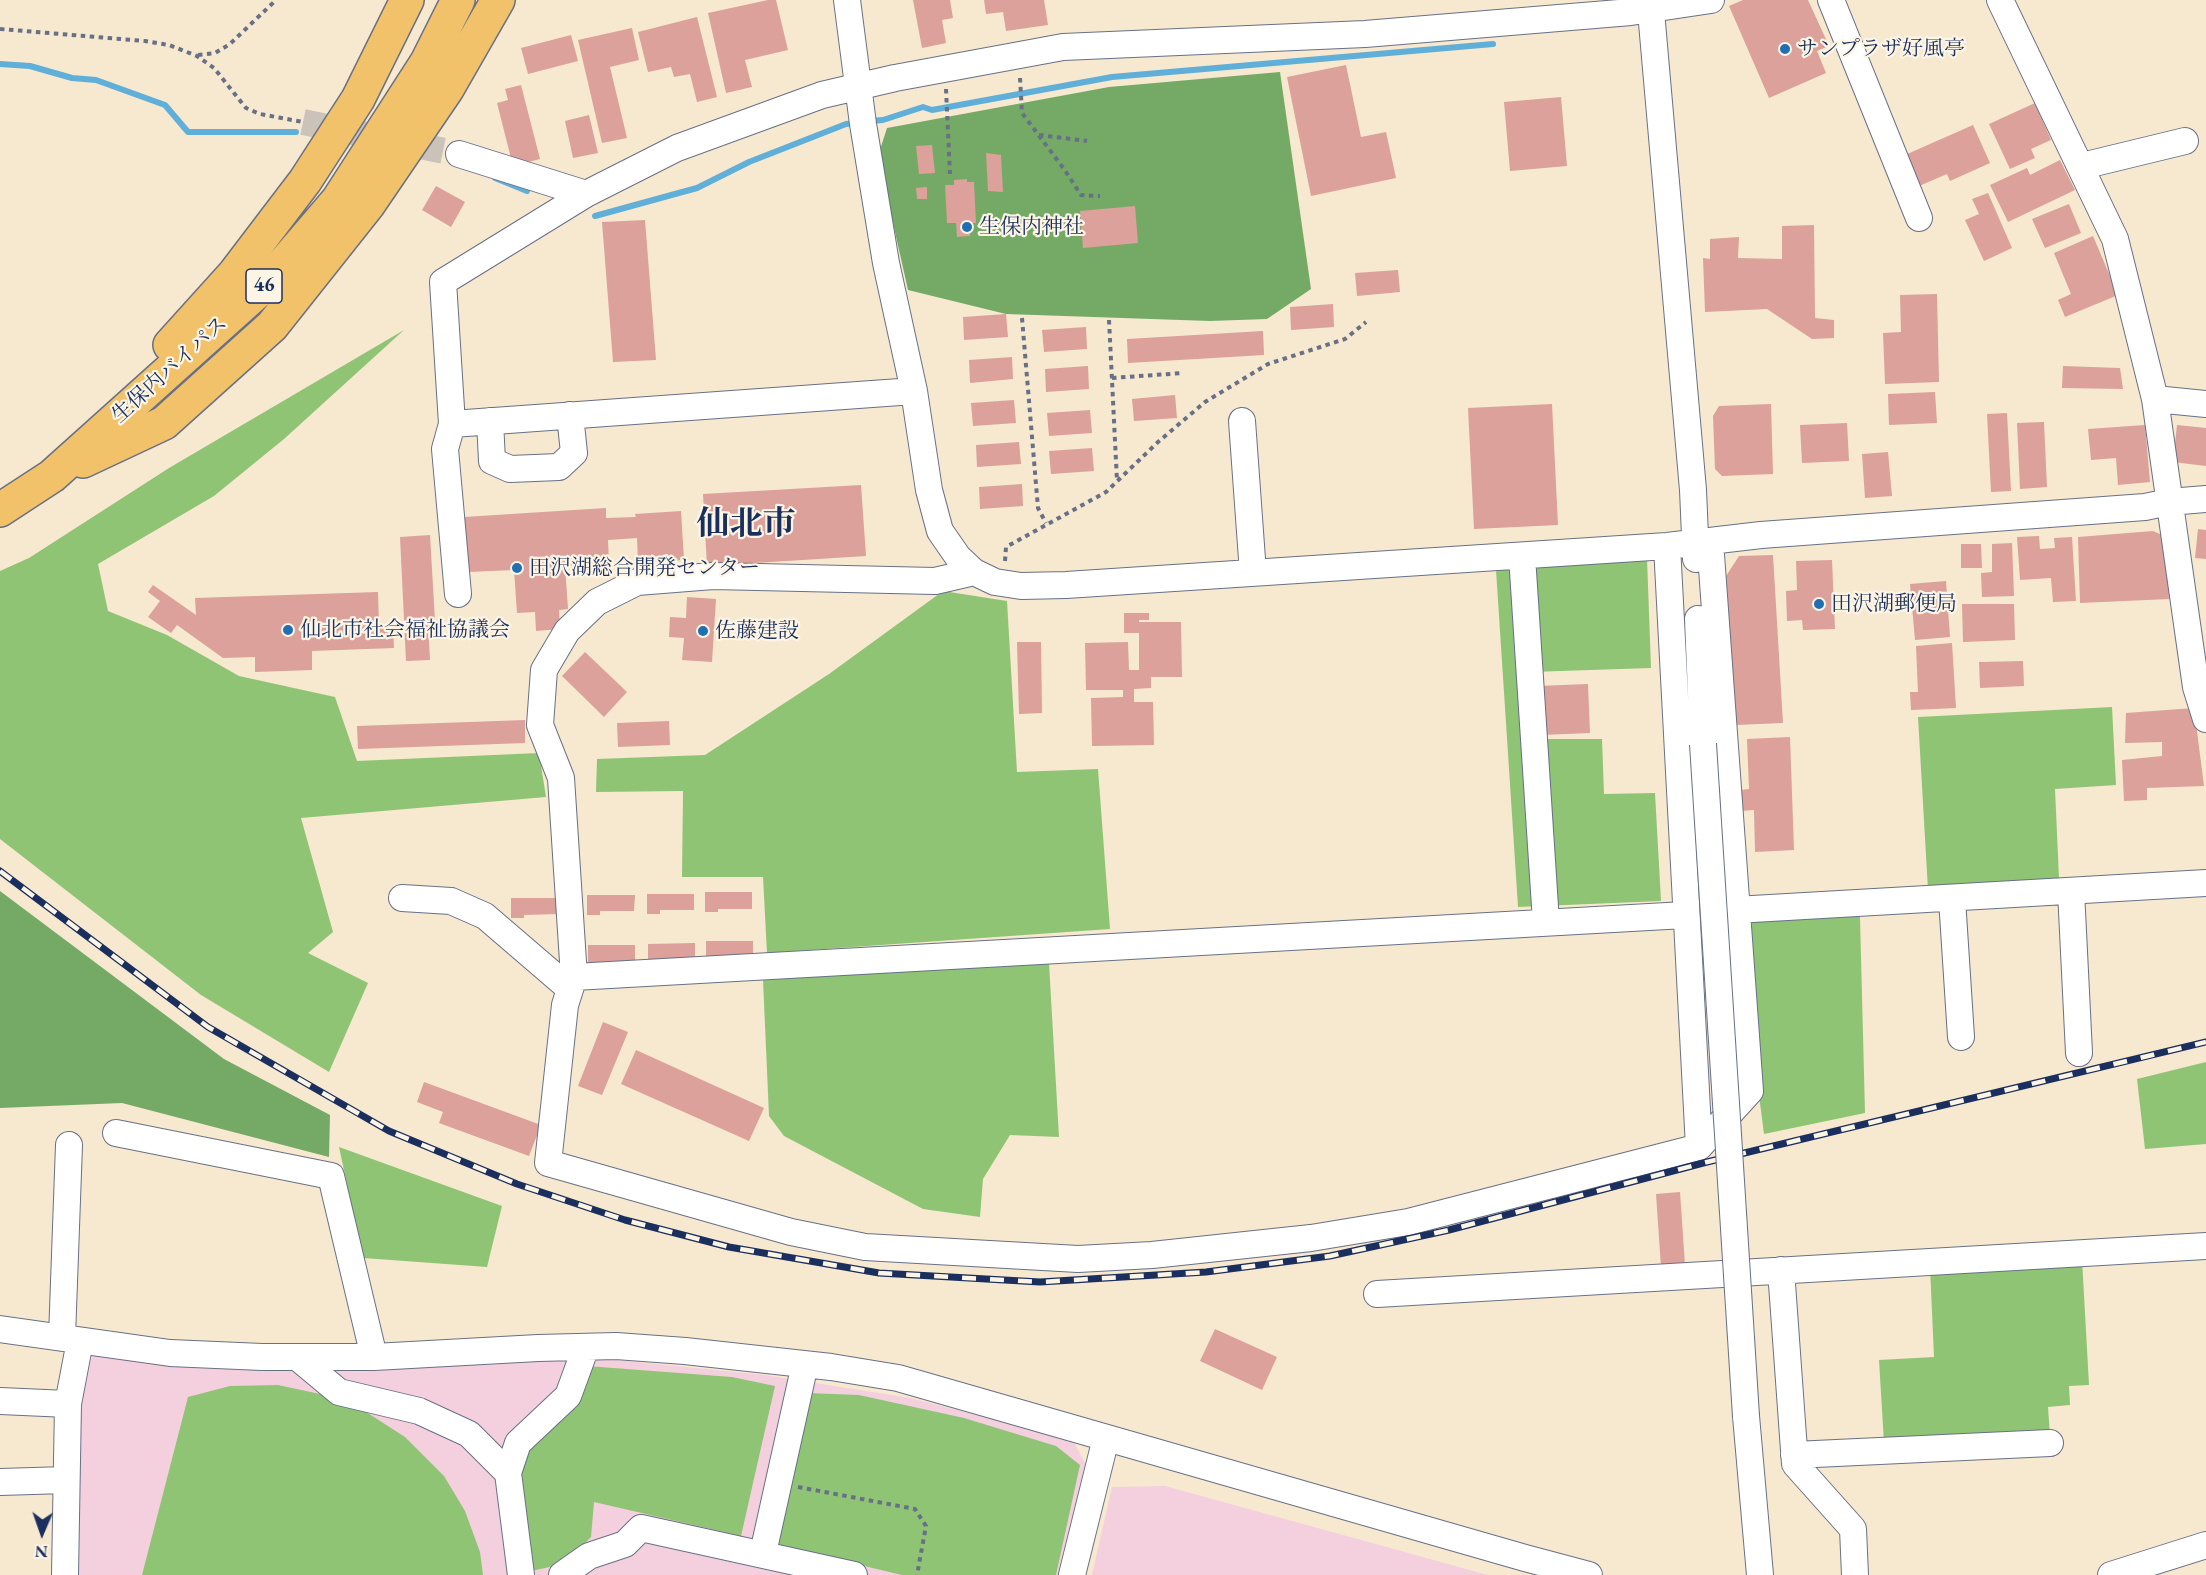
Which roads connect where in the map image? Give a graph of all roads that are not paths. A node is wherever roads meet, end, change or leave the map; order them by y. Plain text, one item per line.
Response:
1 (407, 0) edge
2 (458, 0) edge
3 (498, 0) edge
4 (847, 0) edge
5 (1711, 0) edge
6 (1831, 0) edge
7 (2000, 0) edge
8 (1650, 4) edge
9 (859, 87) junction
10 (2185, 141) dead end
11 (459, 154) tunnel mouth
12 (2082, 166) junction
13 (586, 194) junction
14 (1919, 218) dead end
15 (914, 390) junction
16 (2155, 399) junction
17 (2206, 404) edge
18 (570, 415) junction
19 (490, 421) junction
20 (1242, 421) dead end
21 (452, 424) junction
22 (52, 476) junction
23 (2206, 499) edge
24 (2169, 502) junction
25 (0, 510) edge
26 (1703, 541) junction
27 (1667, 546) junction
28 (1522, 556) junction
29 (974, 572) junction
30 (1253, 573) junction
31 (458, 594) dead end
32 (2206, 719) edge
33 (2206, 883) edge
34 (2071, 891) junction
35 (402, 898) dead end
36 (1952, 899) junction
37 (1735, 910) junction
38 (1685, 915) junction
39 (1546, 922) junction
40 (572, 983) junction
41 (1961, 1037) dead end
42 (2079, 1053) dead end
43 (116, 1133) dead end
44 (69, 1145) dead end
45 (1699, 1147) junction
46 (2206, 1246) edge
47 (1781, 1270) junction
48 (1377, 1294) dead end
49 (0, 1329) edge
50 (71, 1339) junction
51 (586, 1347) junction
52 (297, 1357) junction
53 (374, 1357) junction
54 (805, 1364) junction
55 (0, 1401) edge
56 (68, 1404) junction
57 (1106, 1438) junction
58 (2050, 1443) dead end
59 (1794, 1455) junction
60 (508, 1473) junction
61 (66, 1480) junction
62 (0, 1482) edge
63 (2206, 1545) edge
64 (763, 1553) junction
65 (1522, 1567) edge
66 (65, 1575) edge
67 (521, 1575) edge
68 (562, 1575) edge
69 (854, 1575) edge
70 (1072, 1575) edge
71 (1589, 1575) edge
72 (1760, 1575) edge
73 (1855, 1575) edge
74 (2111, 1575) edge

1 - 22 highway
2 - 22 highway, 生保内バイパス / 46
3 - 22 highway
4 - 9 street
5 - 8 street
6 - 14 street
7 - 12 street
8 - 9 street
8 - 26 street
9 - 13 street
9 - 15 street
10 - 12 street
11 - 13 street
12 - 16 street
13 - 21 street
15 - 18 street
15 - 29 street
16 - 17 street
16 - 24 street
18 - 19 street
18 - 19 street
19 - 21 street
20 - 30 street
21 - 31 street
22 - 25 highway, 生保内バイパス / 46
23 - 24 street
24 - 26 street
24 - 32 street
26 - 27 street
26 - 37 street
26 - 72 street, bridge
27 - 28 street
27 - 38 street
28 - 30 street
28 - 39 street
29 - 30 street
29 - 40 street
33 - 34 street
34 - 36 street
34 - 42 street
35 - 40 street
36 - 37 street
36 - 41 street
37 - 45 street
38 - 39 street
38 - 45 street
39 - 40 street
40 - 45 street
43 - 53 street
44 - 50 street
46 - 47 street
47 - 48 street
47 - 59 street
49 - 50 street
50 - 52 street
50 - 56 street
51 - 53 street
51 - 54 street
51 - 60 street
52 - 53 street
52 - 60 street
54 - 57 street
54 - 64 street
55 - 56 street
56 - 61 street
57 - 65 street
57 - 70 street
58 - 59 street
59 - 73 street
60 - 67 street
61 - 62 street
61 - 66 street
63 - 74 street
64 - 68 street
64 - 69 street
65 - 71 street

